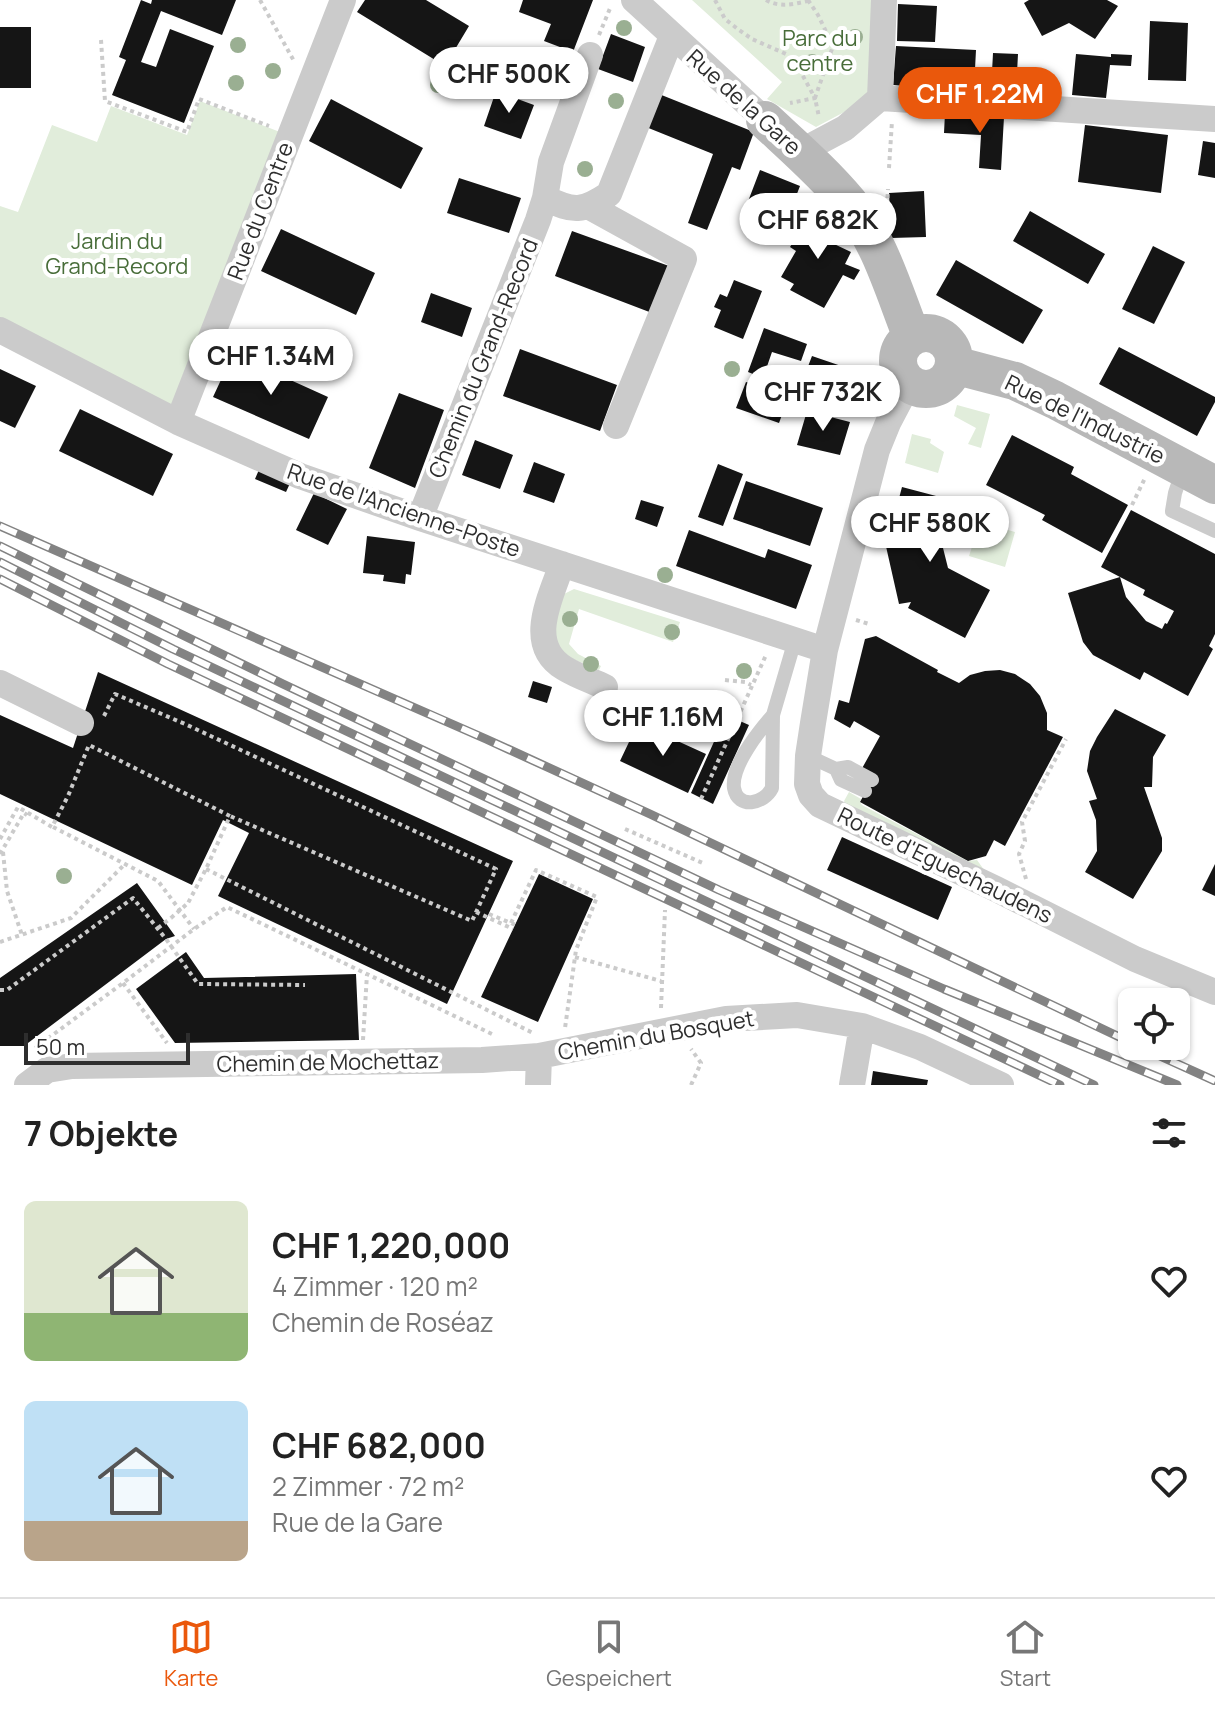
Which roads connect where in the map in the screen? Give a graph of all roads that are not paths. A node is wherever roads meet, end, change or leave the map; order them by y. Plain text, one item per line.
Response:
1 (343, 0) edge
2 (634, 0) edge
3 (884, 0) edge
4 (672, 36) junction
5 (590, 55) road end
6 (886, 105) junction
7 (772, 113) joint
8 (1215, 119) edge
9 (811, 139) junction
10 (545, 198) junction
11 (590, 207) junction
12 (0, 330) edge
13 (912, 337) junction
14 (954, 365) junction
15 (909, 383) junction
16 (178, 422) junction
17 (616, 426) dead end
18 (1195, 476) edge
19 (420, 518) junction
20 (1215, 531) edge
21 (562, 564) junction
22 (795, 640) junction
23 (825, 650) junction
24 (0, 683) edge
25 (605, 687) dead end
26 (773, 715) junction
27 (92, 721) road end
28 (808, 756) junction
29 (868, 786) dead end
30 (1215, 992) edge
31 (862, 1026) junction
32 (541, 1047) junction
33 (27, 1085) edge
34 (538, 1085) edge
35 (852, 1085) edge
36 (1001, 1085) edge

1 - 16 street, Rue du Centre
2 - 4 street, Rue de la Gare
3 - 6 street
4 - 7 street, Rue de la Gare
4 - 11 street
5 - 10 street, Chemin du Grand-Record
6 - 8 street
6 - 9 street
7 - 9 street, Rue de la Gare
9 - 13 street, Rue de la Gare
10 - 11 street
10 - 19 street, Chemin du Grand-Record
11 - 17 street
12 - 16 street, Rue de l'Ancienne-Poste
13 - 14 street
13 - 15 street
14 - 15 street
14 - 18 street, Rue de l'Industrie
15 - 23 street
16 - 19 street, Rue de l'Ancienne-Poste
18 - 20 lane
19 - 21 street, Rue de l'Ancienne-Poste
21 - 22 street, Rue de l'Ancienne-Poste
21 - 25 street
22 - 23 street, Rue de l'Ancienne-Poste
22 - 26 lane
23 - 28 street, Route d'Eguechaudens
24 - 27 street
26 - 26 lane
28 - 29 lane
28 - 30 street, Route d'Eguechaudens
31 - 32 street, Chemin du Bosquet
31 - 35 street
31 - 36 street, Chemin du Bosquet
32 - 33 street, Chemin de Mochettaz
32 - 34 street

